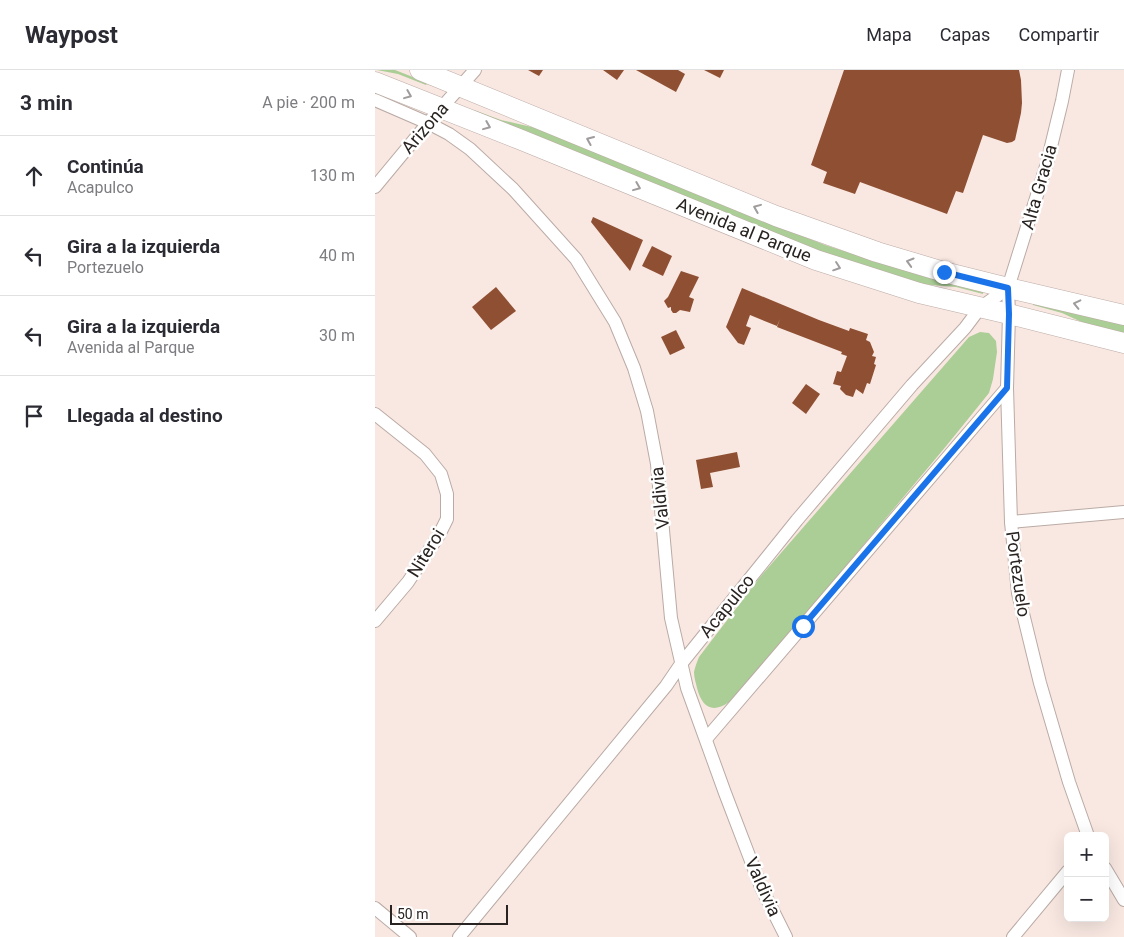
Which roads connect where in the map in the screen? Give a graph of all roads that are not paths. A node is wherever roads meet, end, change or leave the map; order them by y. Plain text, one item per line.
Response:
1 (420, 70) edge
2 (475, 70) edge
3 (1068, 70) edge
4 (375, 82) edge
5 (461, 86) junction
6 (375, 100) edge
7 (435, 116) junction
8 (375, 187) edge
9 (1008, 302) junction
10 (980, 308) junction
11 (1124, 315) edge
12 (1124, 343) edge
13 (1007, 388) junction
14 (375, 414) edge
15 (1124, 512) edge
16 (1011, 522) junction
17 (375, 621) edge
18 (681, 664) junction
19 (706, 740) junction
20 (1087, 832) edge
21 (1109, 875) edge
22 (1064, 876) edge
23 (1124, 900) edge
24 (375, 908) edge
25 (410, 937) edge
26 (459, 937) edge
27 (786, 937) edge
28 (1013, 937) edge

1 - 5 main road, Avenida al Parque
2 - 5 street, Arizona
3 - 9 street, Alta Gracia
4 -> 7 main road, Avenida al Parque
5 - 7 street, Arizona
9 -> 5 main road, Avenida al Parque
6 - 7 street, Avenida al Parque
7 - 8 street, Arizona
7 -> 10 main road, Avenida al Parque
7 - 18 street, Valdivia
9 - 10 main road, Avenida al Parque
11 -> 9 main road, Avenida al Parque
9 - 12 main road, Avenida al Parque
9 - 13 street, Portezuelo
10 - 18 street, Acapulco
13 - 16 street, Portezuelo
13 - 19 street
14 - 17 street, Niteroi
15 - 16 street
16 - 20 street, Portezuelo
18 - 19 street, Valdivia
18 - 26 street, Acapulco
19 - 27 street, Valdivia
21 - 23 street
22 - 28 street
24 - 25 street

